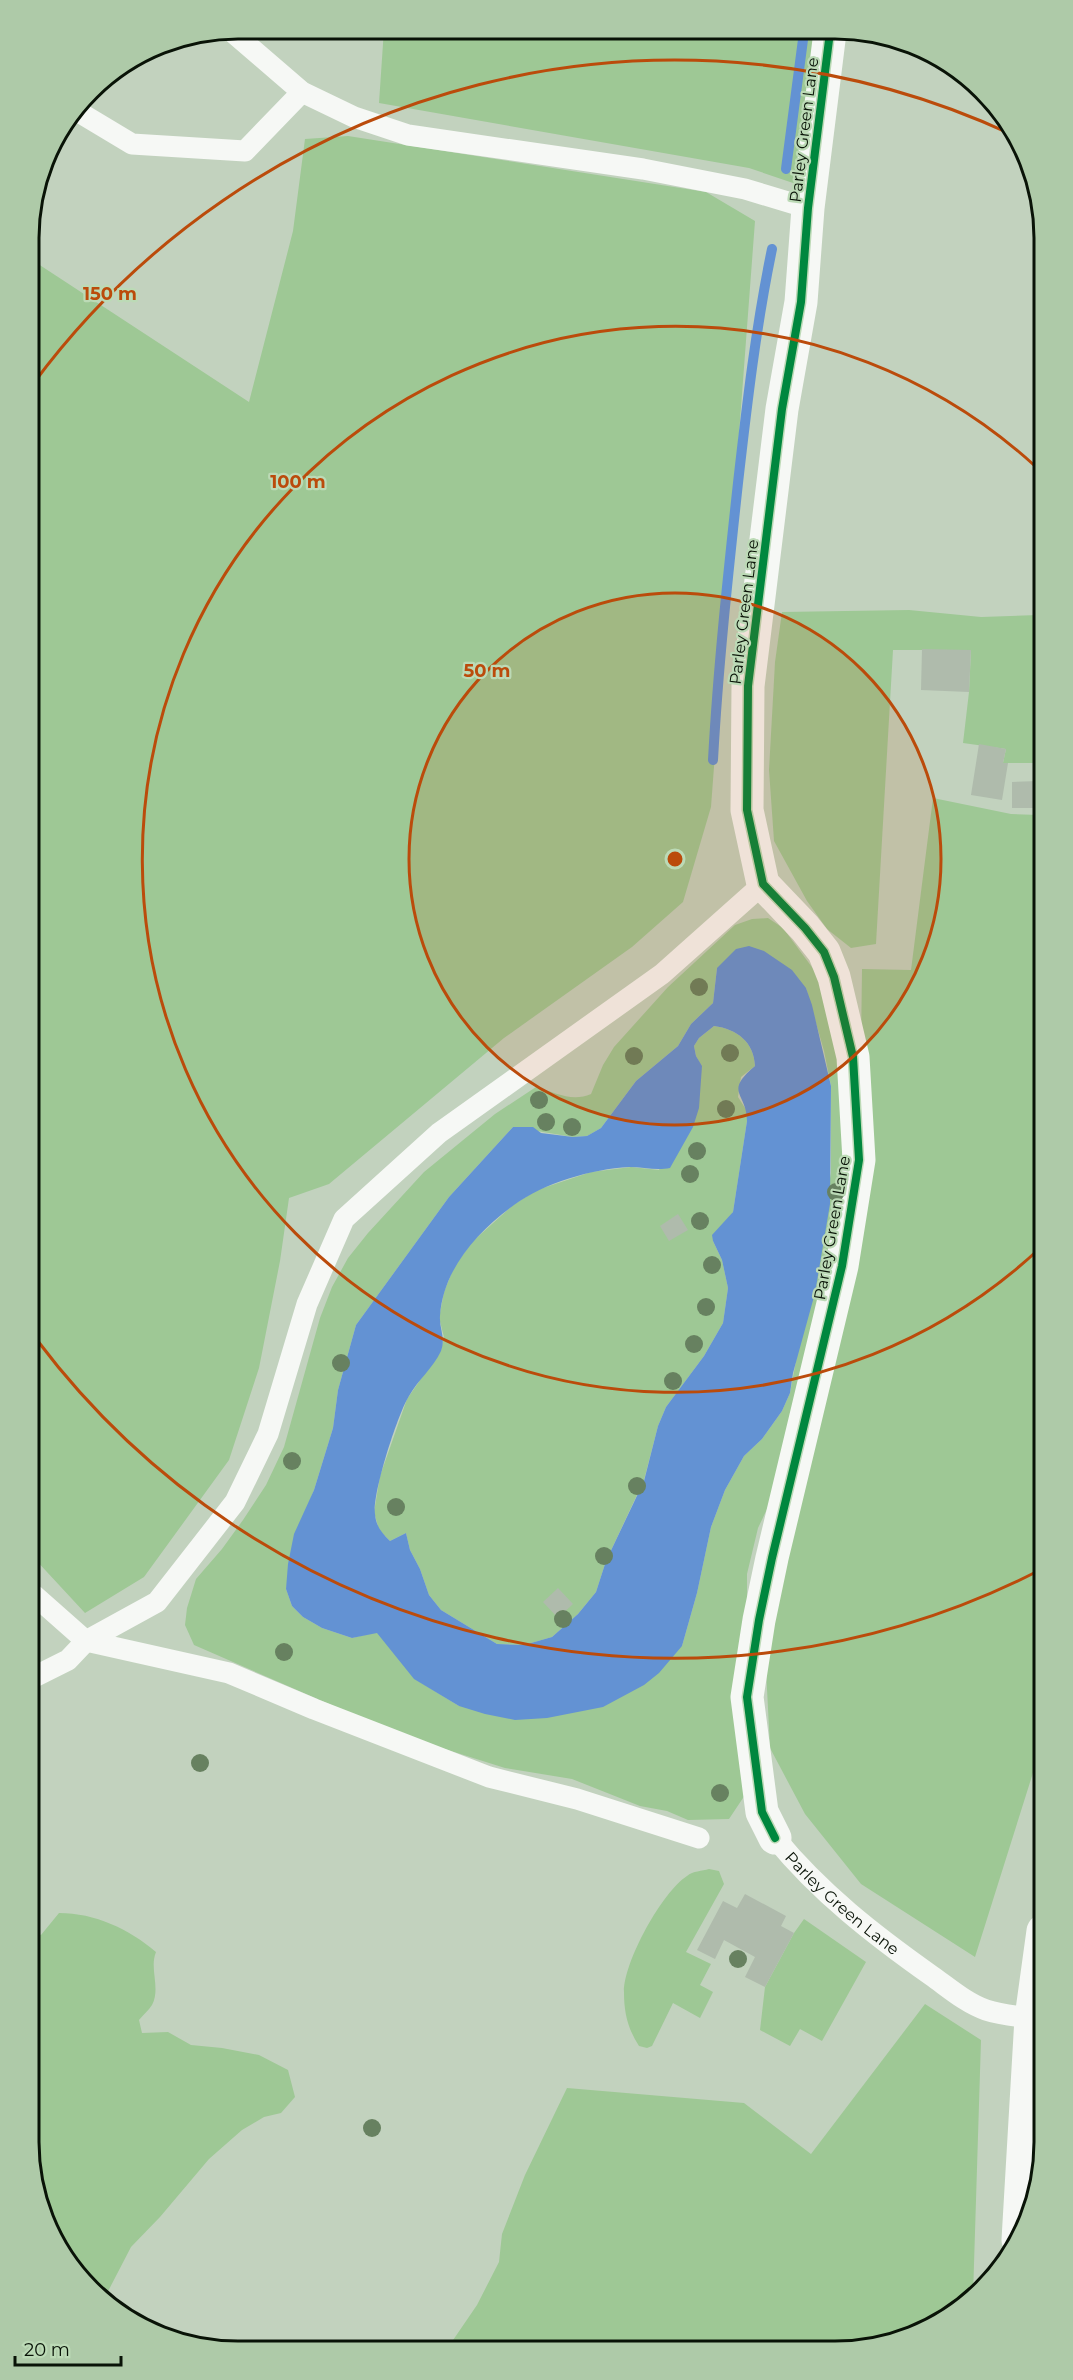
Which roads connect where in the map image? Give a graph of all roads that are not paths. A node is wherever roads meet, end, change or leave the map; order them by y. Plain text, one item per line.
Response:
1 (240, 39) edge
2 (829, 39) edge
3 (302, 92) junction
4 (82, 114) edge
5 (808, 208) junction
6 (763, 884) junction
7 (39, 1599) edge
8 (86, 1641) junction
9 (39, 1674) edge
10 (699, 1838) dead end
11 (775, 1838) joint
12 (1034, 1996) edge
13 (1031, 2018) junction
14 (1019, 2217) edge

1 - 3 lane
2 - 5 street, Parley Green Lane
3 - 4 lane
3 - 5 lane
5 - 6 street, Parley Green Lane
6 - 8 lane
6 - 11 street, Parley Green Lane
7 - 8 lane
8 - 9 lane
8 - 10 lane
11 - 13 lane, Parley Green Lane
12 - 13 street
13 - 14 street

